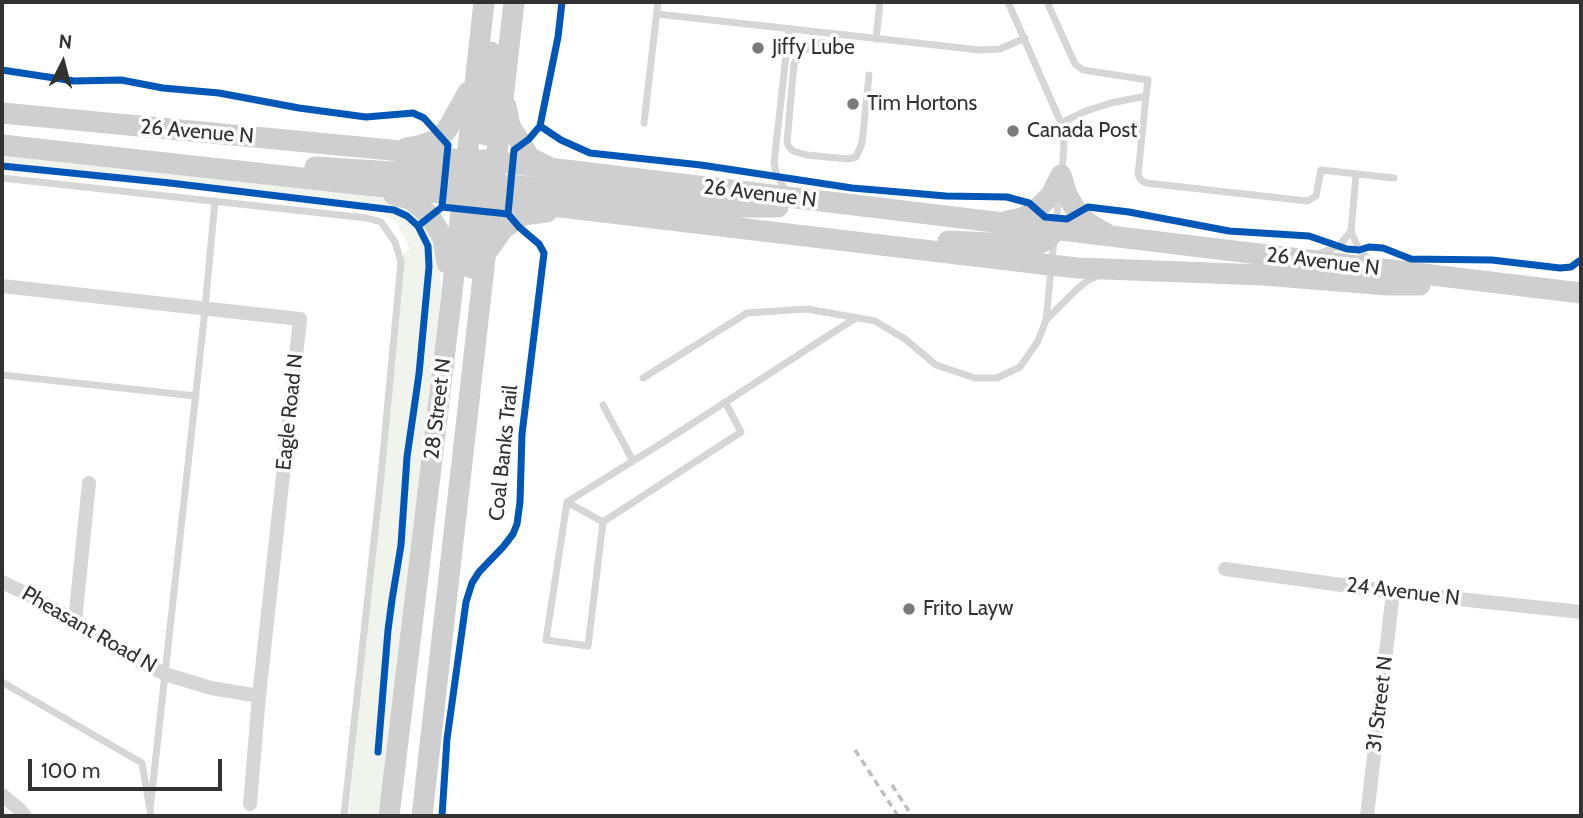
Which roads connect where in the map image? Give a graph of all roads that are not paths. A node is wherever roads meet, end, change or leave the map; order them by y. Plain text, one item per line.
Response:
1 (484, 2) edge
2 (514, 2) edge
3 (658, 2) edge
4 (880, 2) edge
5 (1008, 2) edge
6 (1047, 2) edge
7 (657, 14) junction
8 (789, 29) junction
9 (1025, 38) junction
10 (876, 39) junction
11 (823, 42) dead end
12 (869, 75) dead end
13 (474, 81) junction
14 (503, 93) junction
15 (1146, 96) junction
16 (2, 113) edge
17 (644, 123) dead end
18 (1061, 123) junction
19 (2, 145) edge
20 (391, 150) junction
21 (159, 162) junction
22 (552, 168) junction
23 (1356, 175) junction
24 (1061, 176) junction
25 (2, 178) edge
26 (1394, 178) dead end
27 (479, 179) junction
28 (341, 182) junction
29 (792, 197) junction
30 (215, 201) junction
31 (867, 206) junction
32 (575, 209) junction
33 (999, 222) junction
34 (1055, 229) junction
35 (1351, 231) junction
36 (1108, 236) junction
37 (819, 238) junction
38 (486, 254) junction
39 (1305, 259) junction
40 (1050, 265) junction
41 (1116, 268) junction
42 (1379, 268) junction
43 (1518, 285) junction
44 (2, 286) edge
45 (452, 293) junction
46 (1581, 293) edge
47 (206, 308) junction
48 (856, 318) junction
49 (1046, 320) junction
50 (2, 375) edge
51 (643, 378) dead end
52 (2, 384) edge
53 (196, 396) junction
54 (470, 400) junction
55 (725, 402) junction
56 (603, 405) dead end
57 (633, 461) junction
58 (89, 483) dead end
59 (567, 502) junction
60 (603, 522) junction
61 (1225, 569) dead end
62 (2, 582) edge
63 (1393, 592) junction
64 (1581, 612) edge
65 (75, 621) junction
66 (165, 674) junction
67 (2, 682) edge
68 (259, 696) junction
69 (156, 760) junction
70 (142, 763) junction
71 (2, 795) edge
72 (250, 804) dead end
73 (151, 813) edge
74 (26, 816) edge
75 (344, 816) edge
76 (389, 816) edge
77 (422, 816) edge
78 (1367, 816) edge

1 - 13 main road, 28 Street N
1 - 27 main road
2 - 14 main road, 28 Street N
3 - 7 lane
4 - 10 lane
5 - 9 lane
6 - 15 lane
7 - 8 lane
7 - 17 lane
8 - 10 lane
8 - 29 lane
9 - 10 lane
9 - 18 lane
11 - 12 lane
13 - 20 main road
13 - 27 main road, 28 Street N
14 - 22 main road
14 - 27 main road, 28 Street N
15 - 18 lane
15 - 23 lane
16 - 20 main road, 26 Avenue N
18 - 24 lane
19 - 21 main road, 26 Avenue N
20 - 27 main road, 26 Avenue N
21 - 27 main road
21 - 28 main road, 26 Avenue N
22 - 27 main road, 26 Avenue N
22 - 29 main road, 26 Avenue N
23 - 26 lane
23 - 35 lane
24 - 33 main road
24 - 34 lane
24 - 36 main road
25 - 30 lane
27 - 28 main road, 26 Avenue N
27 - 31 main road
27 - 32 main road, 26 Avenue N
27 - 38 main road, 28 Street N
27 - 45 main road, 28 Street N
27 - 54 main road
28 - 45 main road
29 - 31 main road, 26 Avenue N
30 - 47 lane
30 - 75 lane
31 - 33 main road, 26 Avenue N
32 - 37 main road, 26 Avenue N
32 - 38 main road
33 - 34 main road, 26 Avenue N
34 - 36 main road, 26 Avenue N
34 - 37 main road
34 - 40 lane
35 - 39 lane
35 - 42 lane
36 - 39 main road, 26 Avenue N
37 - 40 main road, 26 Avenue N
38 - 54 main road, 28 Street N
39 - 42 main road, 26 Avenue N
40 - 41 main road, 26 Avenue N
40 - 49 lane
41 - 43 main road, 26 Avenue N
41 - 49 lane
42 - 43 main road, 26 Avenue N
43 - 46 main road, 26 Avenue N
44 - 47 street, Eagle Road N
45 - 76 main road, 28 Street N
47 - 53 lane
47 - 68 street, Eagle Road N
48 - 49 lane
48 - 51 lane
48 - 55 lane
50 - 52 lane
50 - 53 lane
53 - 66 lane
54 - 77 main road, 28 Street N
55 - 57 lane
55 - 60 lane
56 - 57 lane
57 - 59 lane
58 - 65 street
59 - 60 lane
59 - 60 lane
61 - 63 street, 24 Avenue N
62 - 65 street, Pheasant Road N
63 - 64 street, 24 Avenue N
63 - 78 street, 31 Street N
65 - 66 street, Pheasant Road N
66 - 68 street, Pheasant Road N
66 - 69 lane
67 - 70 lane
68 - 72 street, Eagle Road N
69 - 70 lane
69 - 73 lane
70 - 73 lane
71 - 74 street

